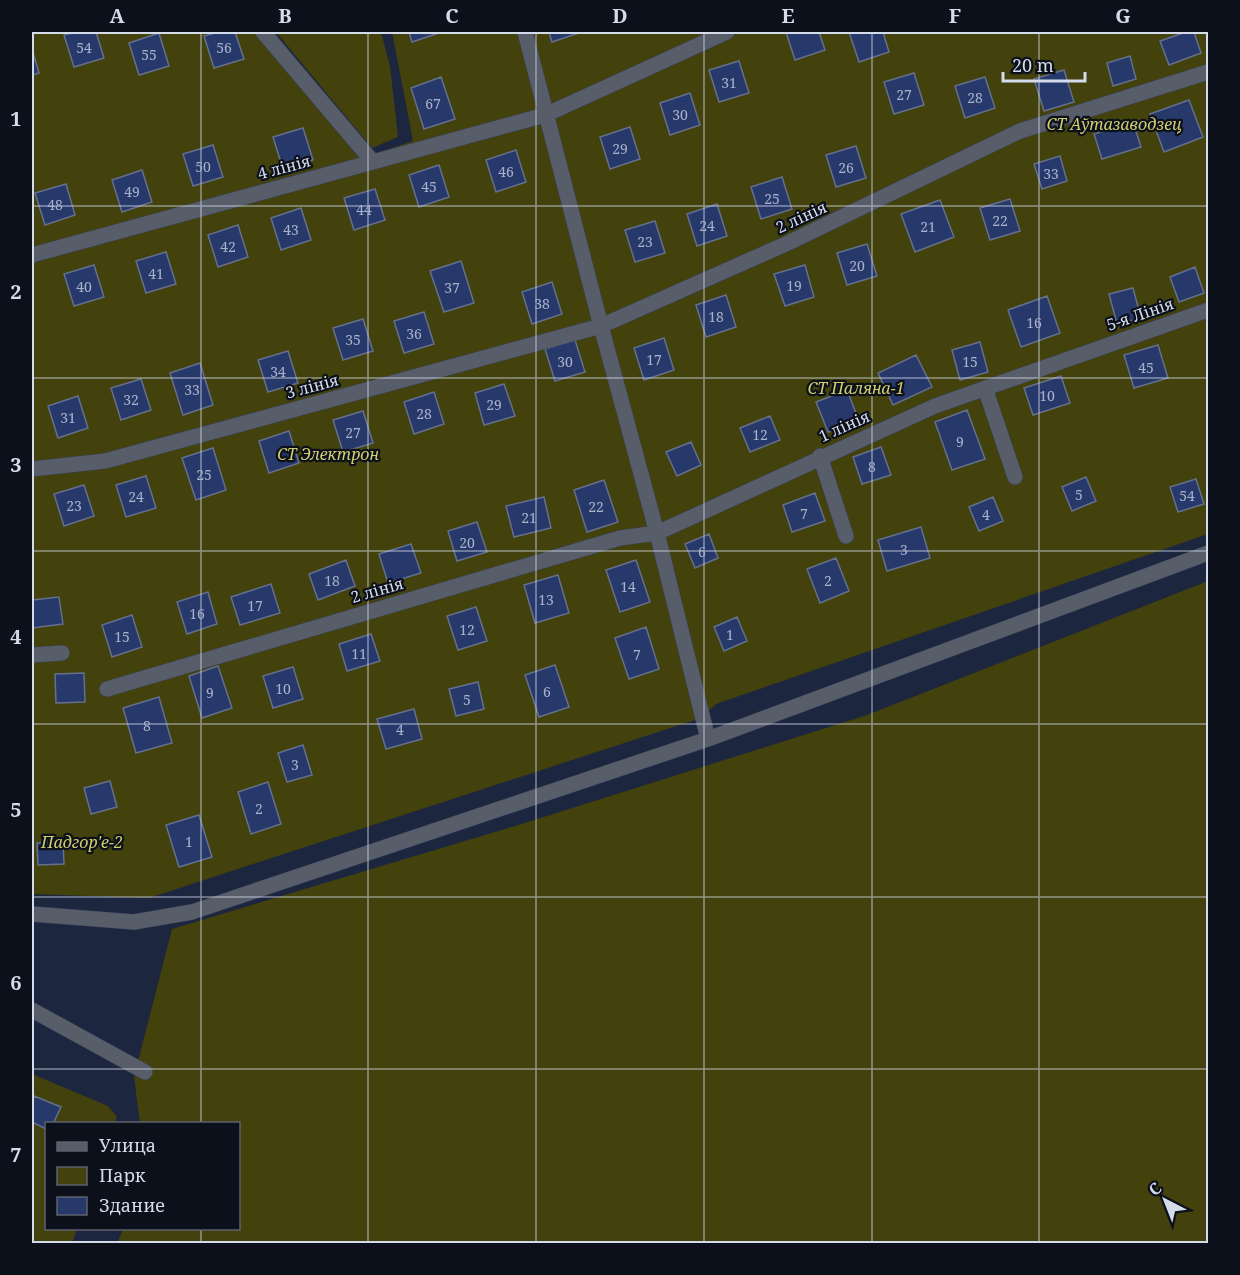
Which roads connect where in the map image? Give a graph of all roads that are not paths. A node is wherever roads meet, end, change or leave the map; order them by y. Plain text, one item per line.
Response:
1 (263, 32) edge
2 (525, 32) edge
3 (727, 32) edge
4 (1209, 72) edge
5 (545, 115) junction
6 (373, 162) junction
7 (32, 255) edge
8 (1209, 310) edge
9 (601, 326) junction
10 (1084, 352) joint
11 (985, 388) junction
12 (820, 456) junction
13 (32, 469) edge
14 (1015, 477) dead end
15 (657, 533) junction
16 (846, 536) dead end
17 (1209, 553) edge
18 (62, 653) dead end
19 (32, 655) edge
20 (107, 689) dead end
21 (708, 739) junction
22 (32, 914) edge
23 (32, 1010) edge
24 (145, 1072) dead end

1 - 6 street
2 - 5 street
3 - 5 street
4 - 9 street, 2 лінія
5 - 6 street, 4 лінія
5 - 9 street
6 - 7 street, 4 лінія
8 - 10 street, 5-я Лінія
9 - 13 street, 3 лінія
9 - 15 street
10 - 11 street, 1 лінія
11 - 12 street, 1 лінія
11 - 14 street
12 - 15 street, 1 лінія
12 - 16 street
15 - 20 street, 2 лінія
15 - 21 street
17 - 21 street
18 - 19 street
21 - 22 street
23 - 24 street

